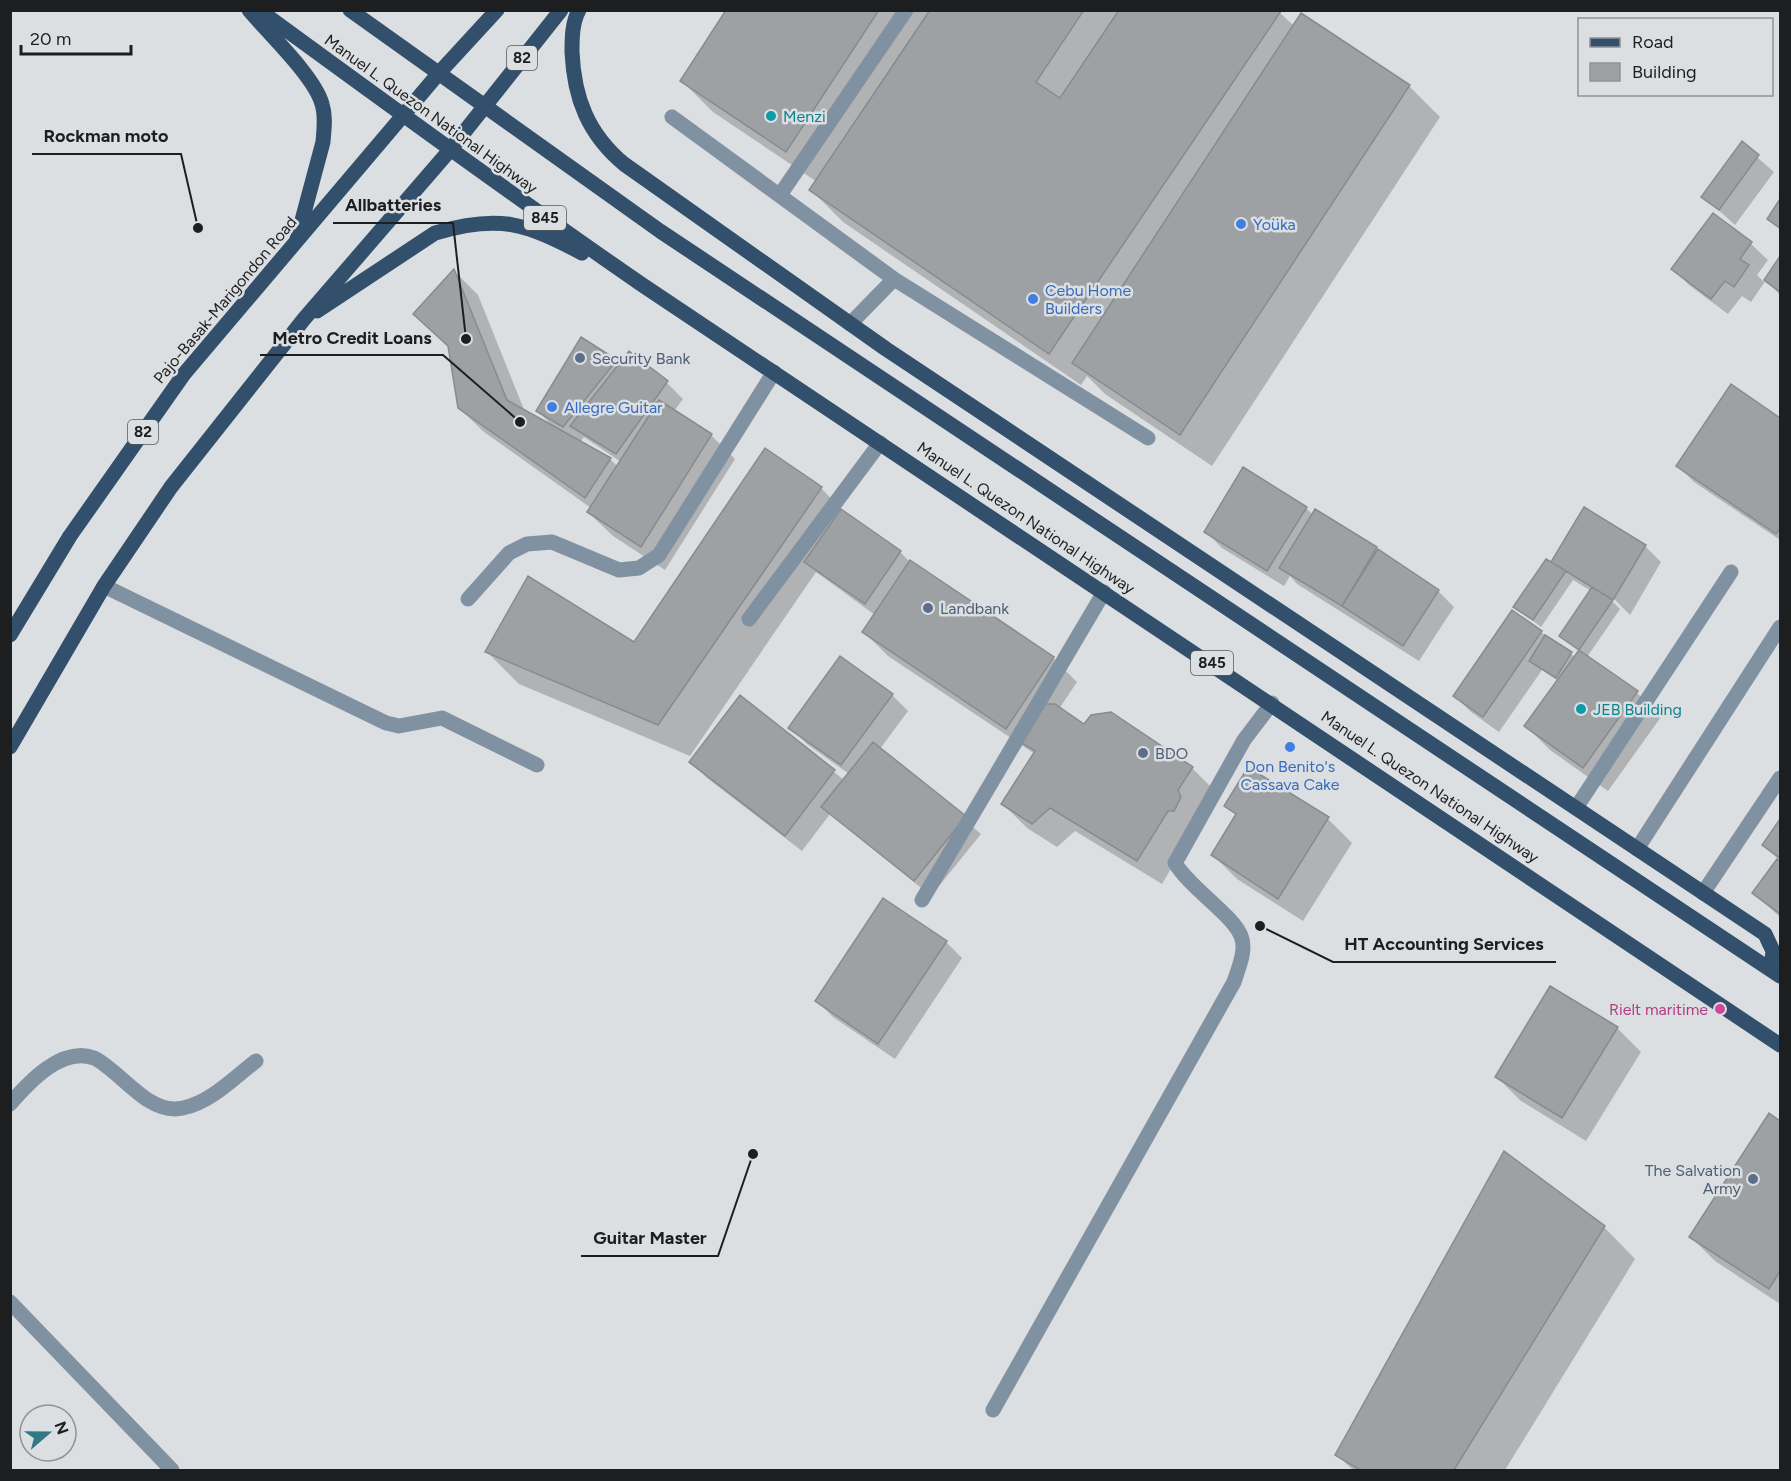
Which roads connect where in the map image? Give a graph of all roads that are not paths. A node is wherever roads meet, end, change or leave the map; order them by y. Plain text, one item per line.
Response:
1 (249, 10) edge
2 (259, 10) edge
3 (350, 10) edge
4 (497, 10) edge
5 (561, 10) edge
6 (579, 10) edge
7 (906, 10) edge
8 (439, 73) junction
9 (483, 105) junction
10 (405, 114) junction
11 (672, 117) dead end
12 (450, 150) junction
13 (780, 195) junction
14 (295, 245) junction
15 (894, 279) junction
16 (641, 284) junction
17 (304, 319) junction
18 (850, 324) junction
19 (774, 372) junction
20 (1148, 438) dead end
21 (880, 443) junction
22 (1731, 573) dead end
23 (104, 586) junction
24 (1104, 592) junction
25 (468, 598) dead end
26 (749, 619) dead end
27 (1780, 627) edge
28 (10, 635) edge
29 (1272, 703) junction
30 (10, 747) edge
31 (537, 765) dead end
32 (1780, 778) edge
33 (1576, 808) junction
34 (1637, 849) junction
35 (1703, 893) junction
36 (922, 900) dead end
37 (1776, 972) edge
38 (1780, 1045) edge
39 (256, 1061) dead end
40 (10, 1104) edge
41 (10, 1302) edge
42 (993, 1410) dead end
43 (172, 1470) edge

1 - 14 main road
2 - 10 main road, Manuel L. Quezon National Highway / 845
3 - 8 main road
4 - 8 main road, Pajo-Basak-Marigondon Road / 82
5 - 9 main road, 82
6 - 18 main road
7 - 13 street
8 - 9 main road
8 - 10 main road, Pajo-Basak-Marigondon Road / 82
9 - 12 main road, 82
9 - 37 main road
10 - 12 main road, Manuel L. Quezon National Highway / 845
10 - 14 main road, Pajo-Basak-Marigondon Road / 82
11 - 13 street
12 - 16 main road, Manuel L. Quezon National Highway / 845
12 - 17 main road, 82
13 - 15 street
14 - 28 main road, Pajo-Basak-Marigondon Road / 82
15 - 18 street
15 - 20 street
16 - 17 main road
16 - 19 main road, Manuel L. Quezon National Highway / 845
17 - 23 main road, 82
18 - 33 main road
19 - 21 main road, Manuel L. Quezon National Highway / 845
19 - 25 street
21 - 24 main road, Manuel L. Quezon National Highway / 845
21 - 26 street
22 - 33 street
23 - 30 main road, 82
23 - 31 street
24 - 29 main road, Manuel L. Quezon National Highway / 845
24 - 36 street
27 - 34 street
29 - 38 main road, Manuel L. Quezon National Highway / 845
29 - 42 street
32 - 35 street
33 - 34 main road
34 - 35 main road
35 - 37 main road
39 - 40 street
41 - 43 street

